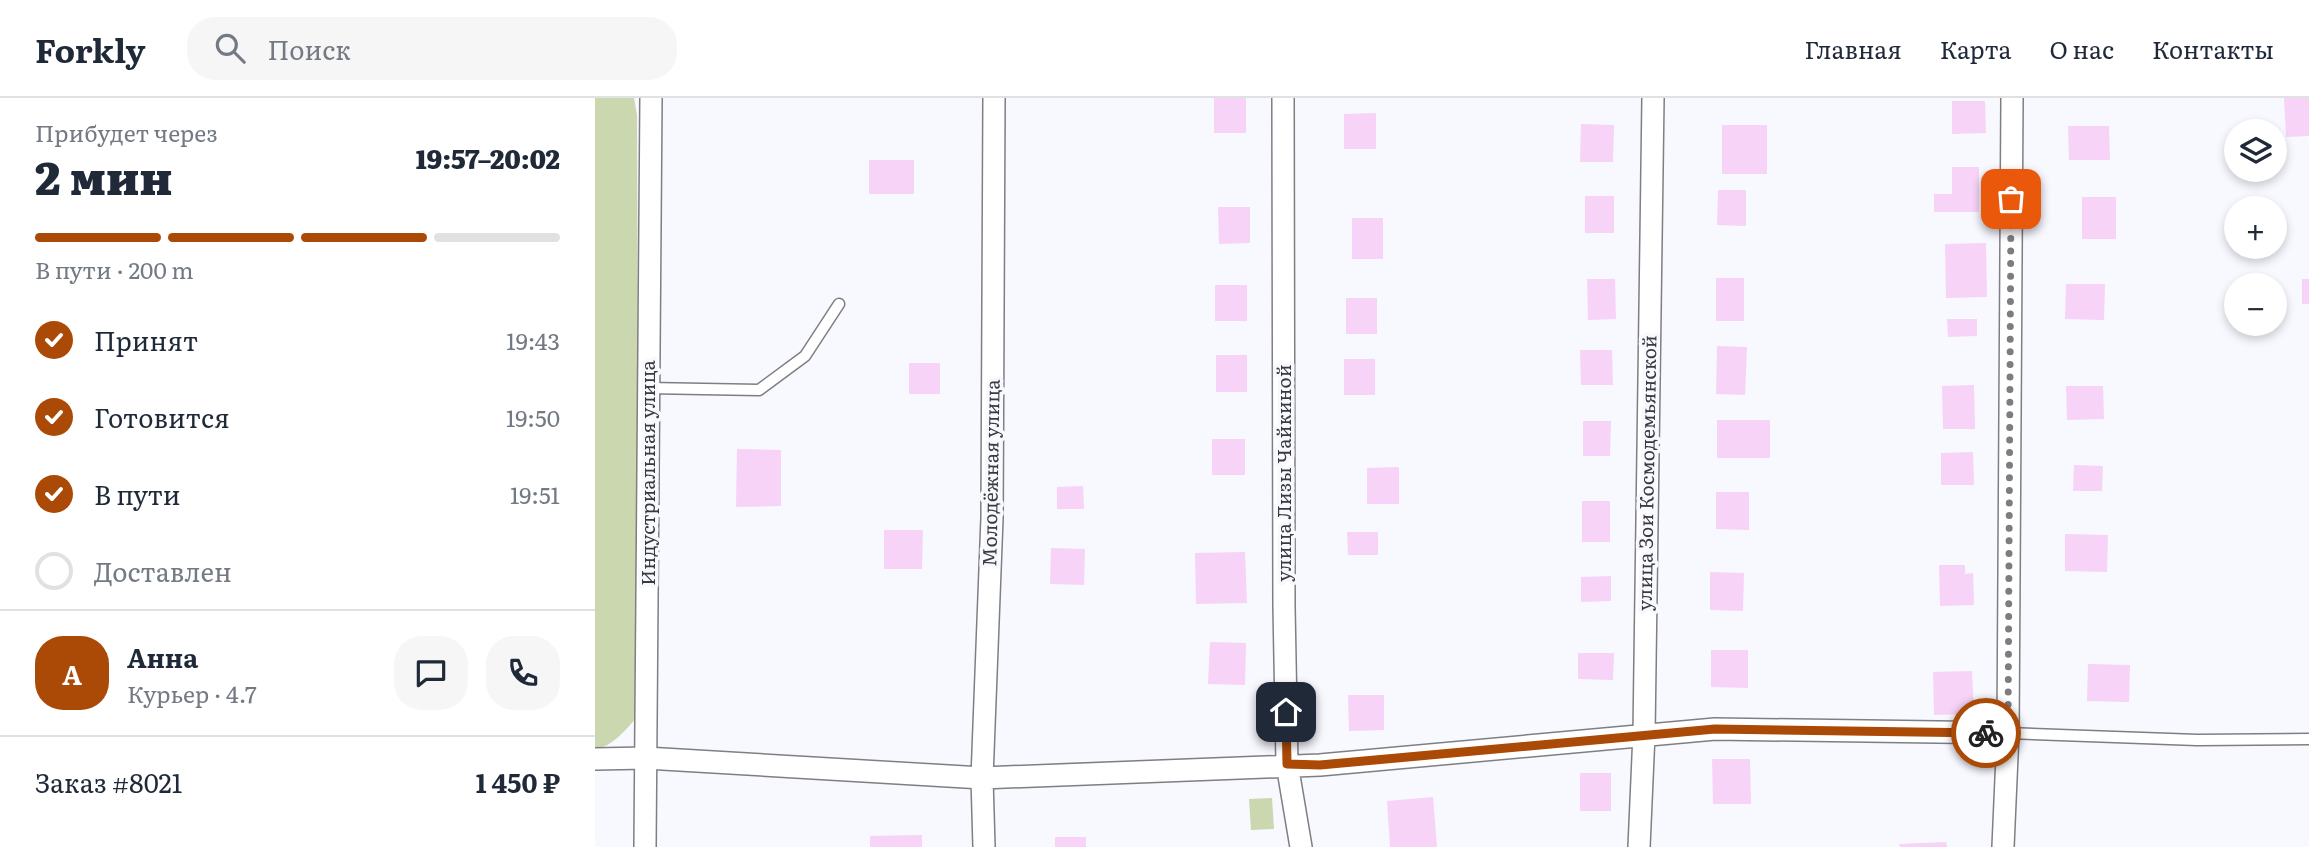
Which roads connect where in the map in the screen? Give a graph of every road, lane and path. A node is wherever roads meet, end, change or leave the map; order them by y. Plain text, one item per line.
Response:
1 (651, 98) edge
2 (994, 98) edge
3 (1283, 98) edge
4 (1653, 98) edge
5 (2012, 98) edge
6 (839, 304) dead end
7 (647, 388) junction
8 (2008, 733) junction
9 (1644, 734) junction
10 (2309, 739) edge
11 (646, 758) junction
12 (595, 759) edge
13 (1287, 764) junction
14 (982, 778) junction
15 (645, 847) edge
16 (984, 847) edge
17 (1301, 847) edge
18 (1639, 847) edge
19 (2003, 847) edge

1 - 7 street, Индустриальная улица
2 - 14 street, Молодёжная улица
3 - 13 street, улица Лизы Чайкиной
4 - 9 street, улица Зои Космодемьянской
5 - 8 street
6 - 7 lane
7 - 11 street, Индустриальная улица
8 - 9 street
8 - 10 lane
8 - 19 street
9 - 13 street
9 - 18 street, улица Зои Космодемьянской
11 - 12 street
11 - 14 street
11 - 15 street, Индустриальная улица
13 - 14 street
13 - 17 street, улица Лизы Чайкиной
14 - 16 street, Молодёжная улица

